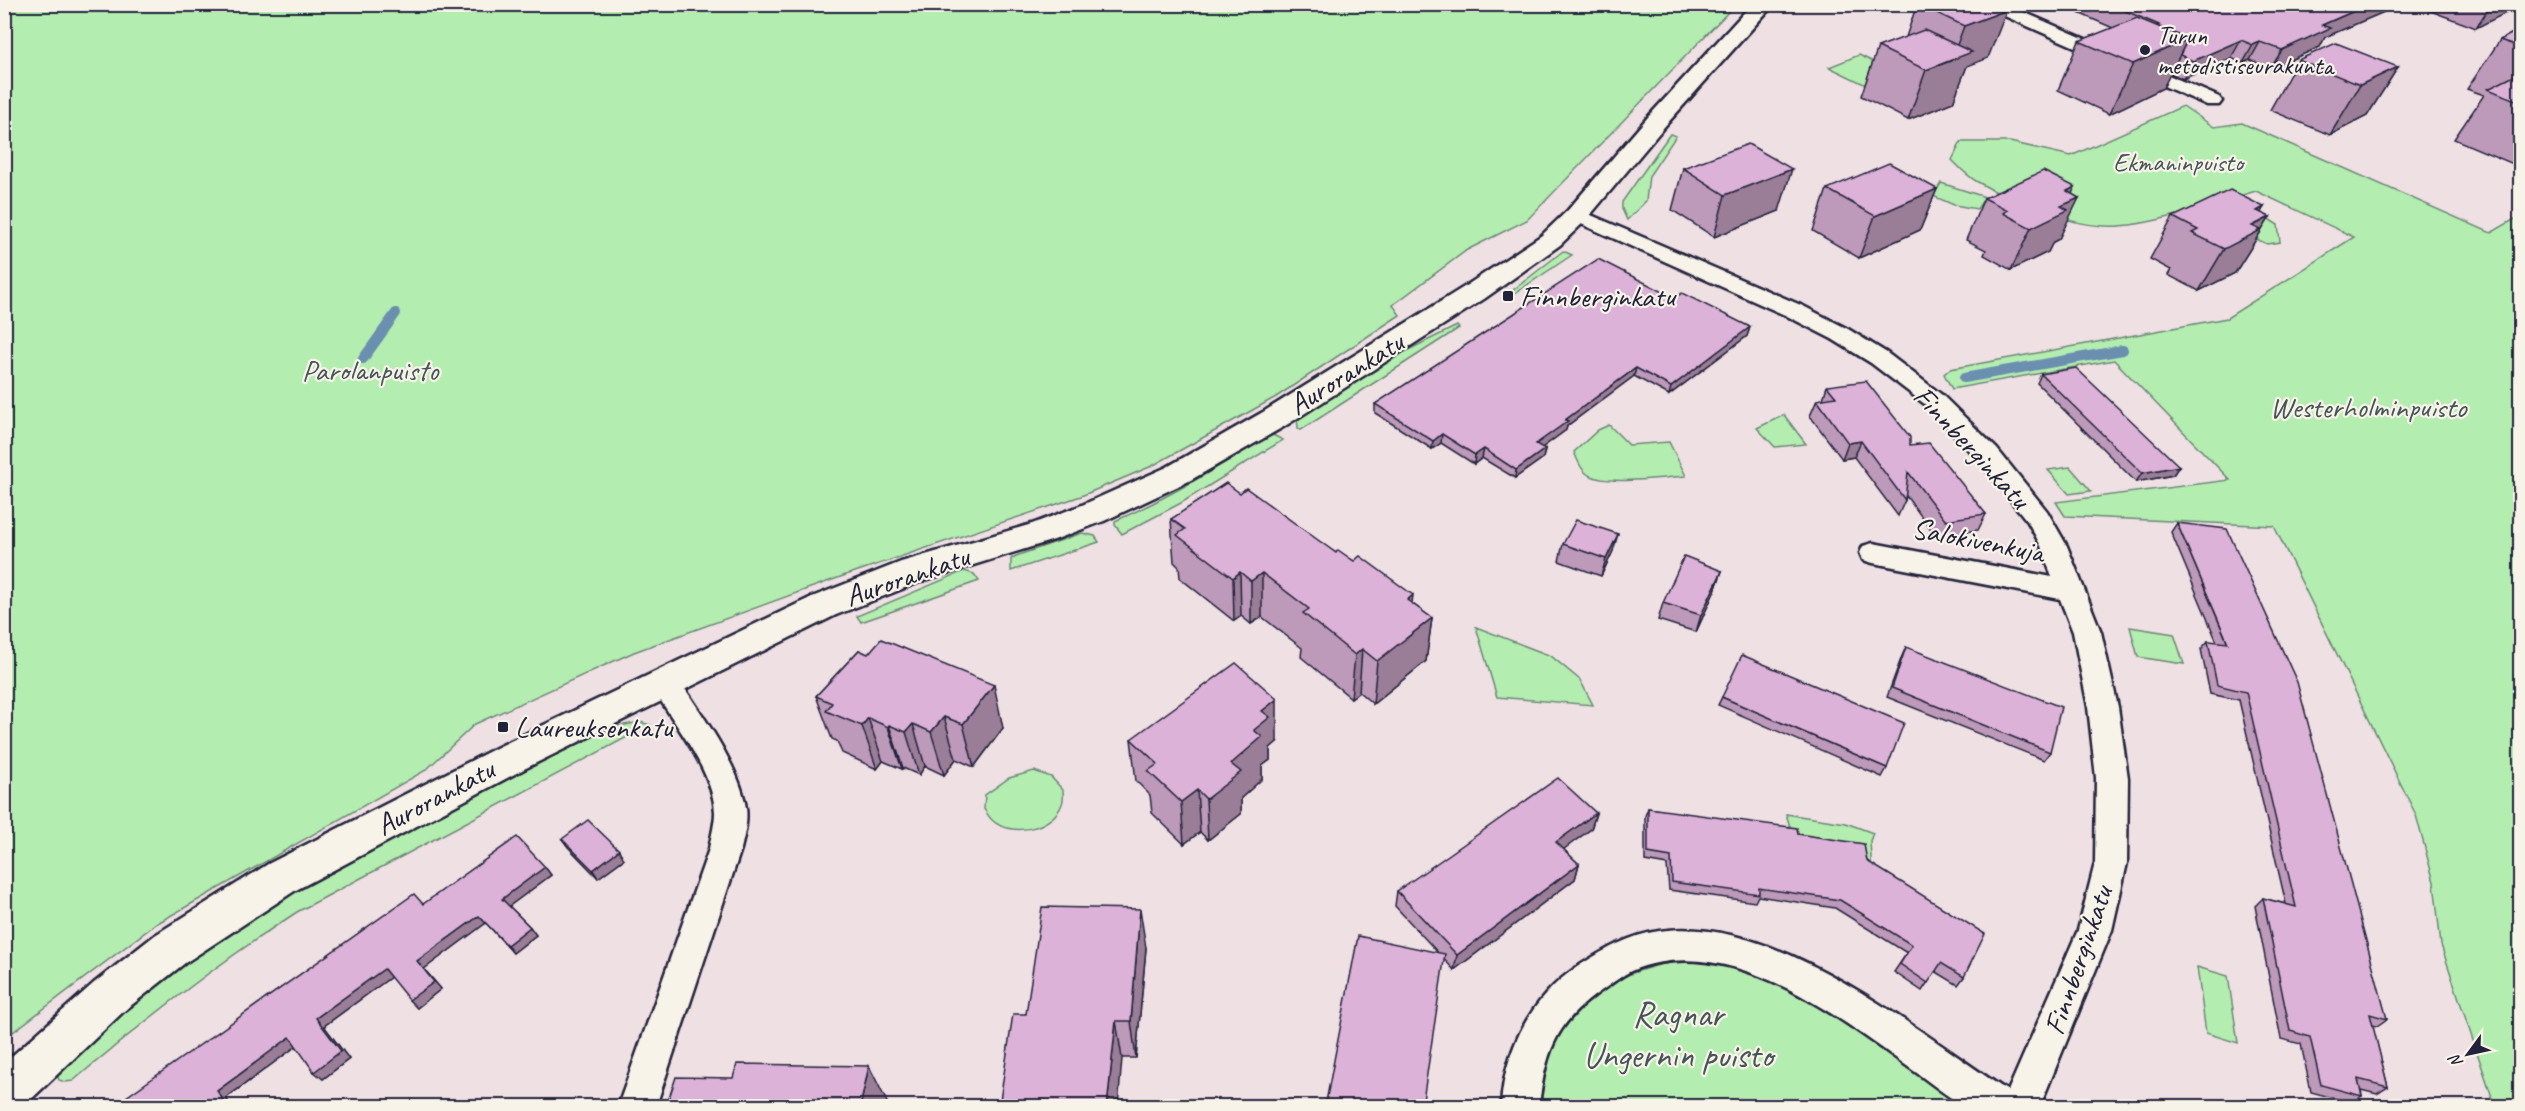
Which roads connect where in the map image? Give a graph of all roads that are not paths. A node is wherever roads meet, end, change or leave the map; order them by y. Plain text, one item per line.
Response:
1 (1764, 4) edge
2 (1990, 4) edge
3 (2213, 101) dead end
4 (1577, 215) junction
5 (1873, 553) dead end
6 (2071, 591) junction
7 (665, 682) junction
8 (4, 1094) edge
9 (638, 1107) edge
10 (1520, 1107) edge
11 (1997, 1107) edge
12 (2021, 1107) edge

1 - 4 street, Aurorankatu
2 - 3 street
4 - 6 street, Finnberginkatu
4 - 7 street, Aurorankatu
5 - 6 street, Salokivenkuja
6 - 12 street, Finnberginkatu
7 - 8 street, Aurorankatu
7 - 9 street
10 - 11 street

